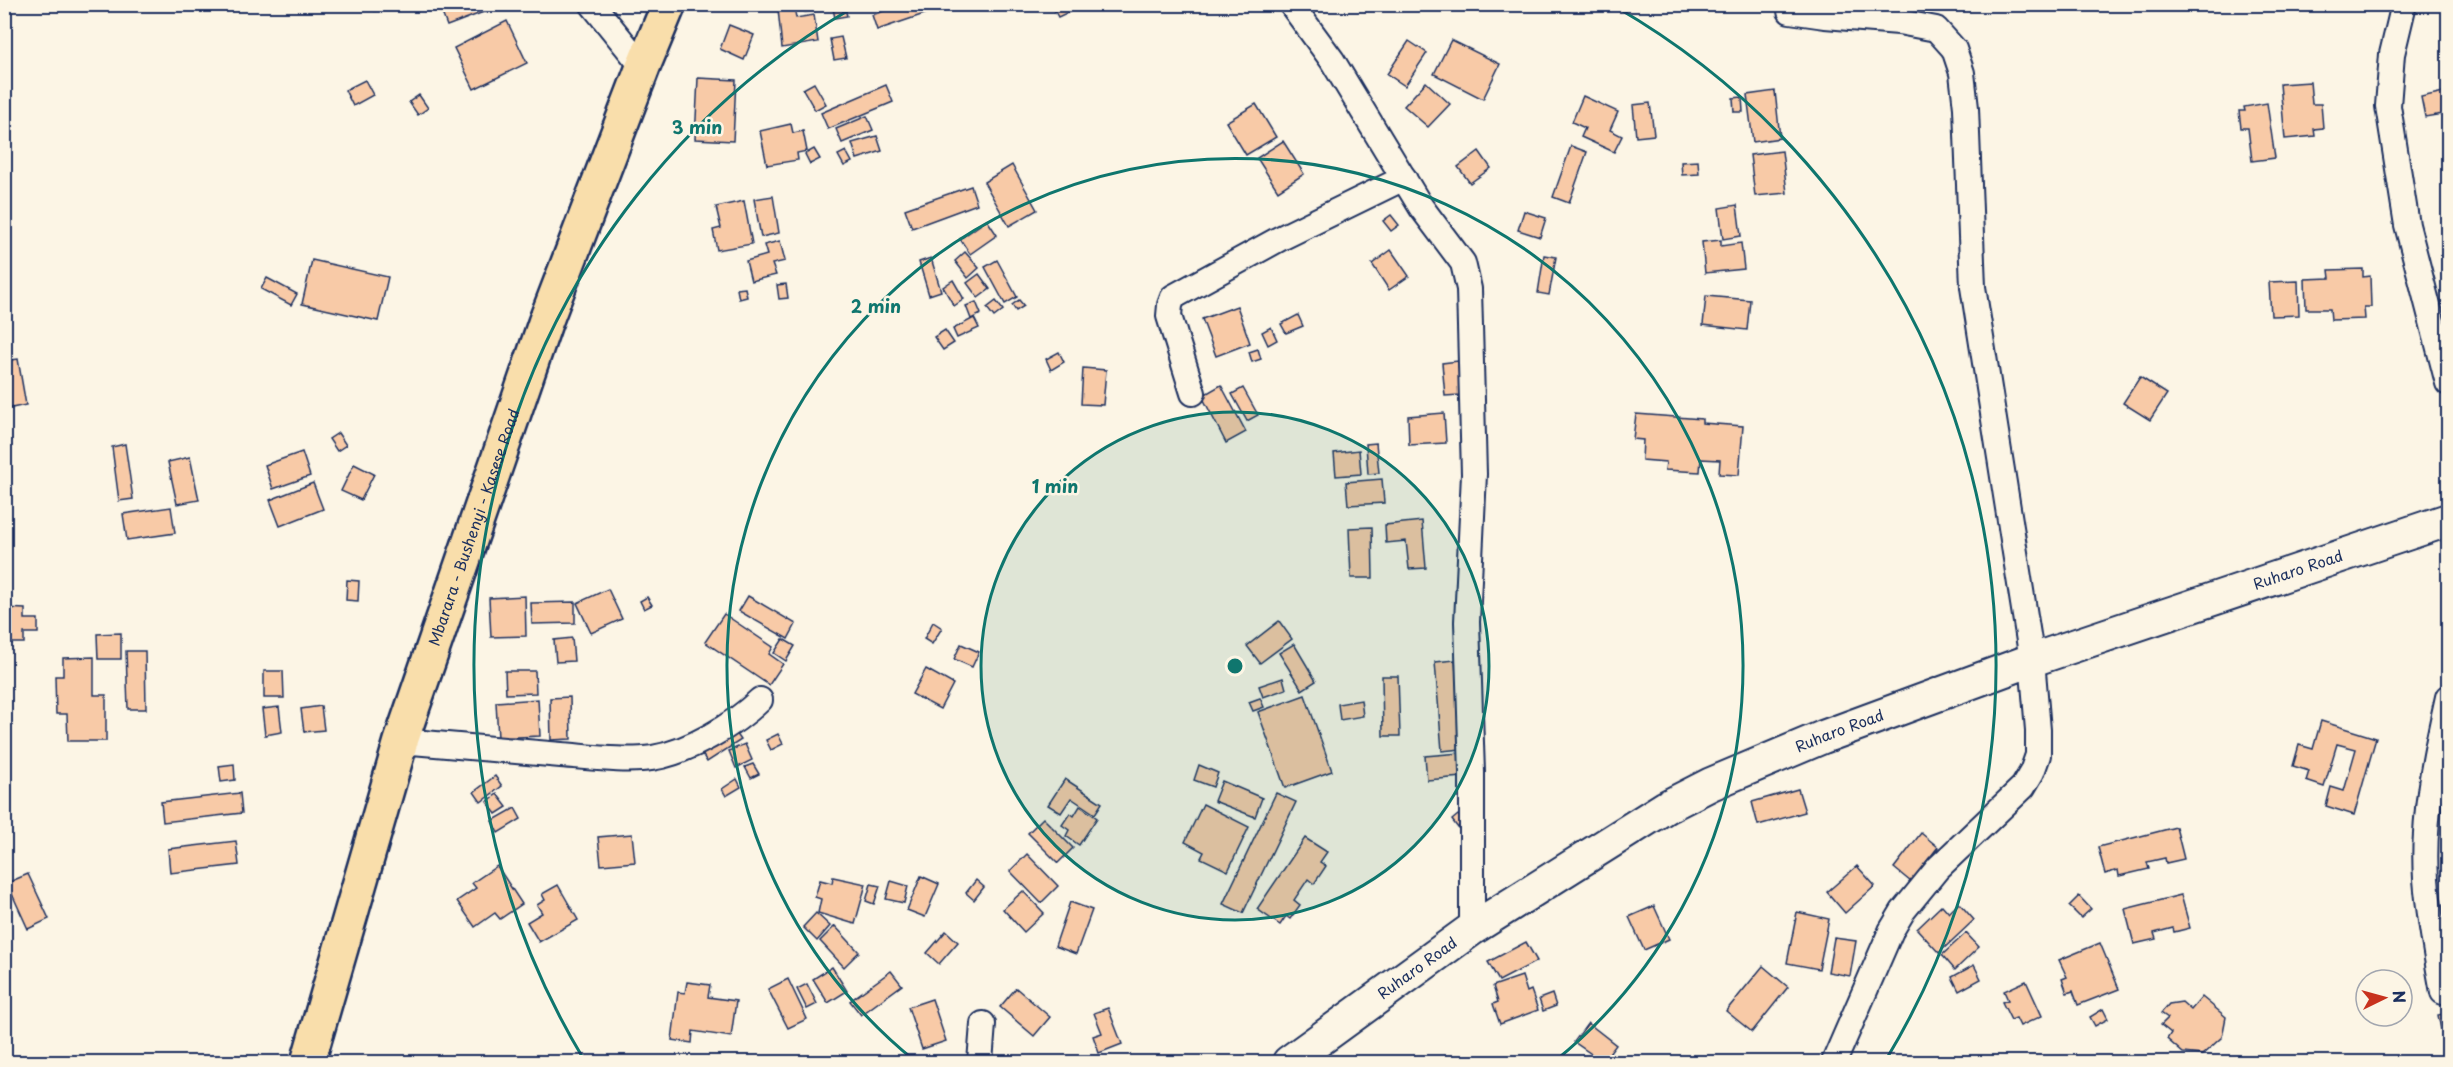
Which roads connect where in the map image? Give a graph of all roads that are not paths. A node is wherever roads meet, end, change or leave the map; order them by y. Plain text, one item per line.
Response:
1 (592, 4) edge
2 (669, 4) edge
3 (1291, 4) edge
4 (2404, 4) edge
5 (1790, 11) dead end
6 (643, 68) junction
7 (1404, 178) junction
8 (2448, 383) edge
9 (1193, 393) dead end
10 (2448, 520) edge
11 (2032, 660) junction
12 (2448, 697) edge
13 (760, 700) dead end
14 (401, 741) junction
15 (1472, 929) junction
16 (2443, 992) dead end
17 (983, 1024) dead end
18 (308, 1062) edge
19 (980, 1062) edge
20 (1289, 1062) edge
21 (1834, 1062) edge

1 - 6 street
2 - 6 main road, Mbarara - Bushenyi - Kasese Road
3 - 7 street
4 - 8 street
5 - 11 street
6 - 14 main road, Mbarara - Bushenyi - Kasese Road
7 - 9 street
7 - 15 street
10 - 11 street, Ruharo Road
11 - 15 street, Ruharo Road
11 - 21 street
12 - 16 street
13 - 14 street
14 - 18 main road, Mbarara - Bushenyi - Kasese Road
15 - 20 street, Ruharo Road
17 - 19 street

